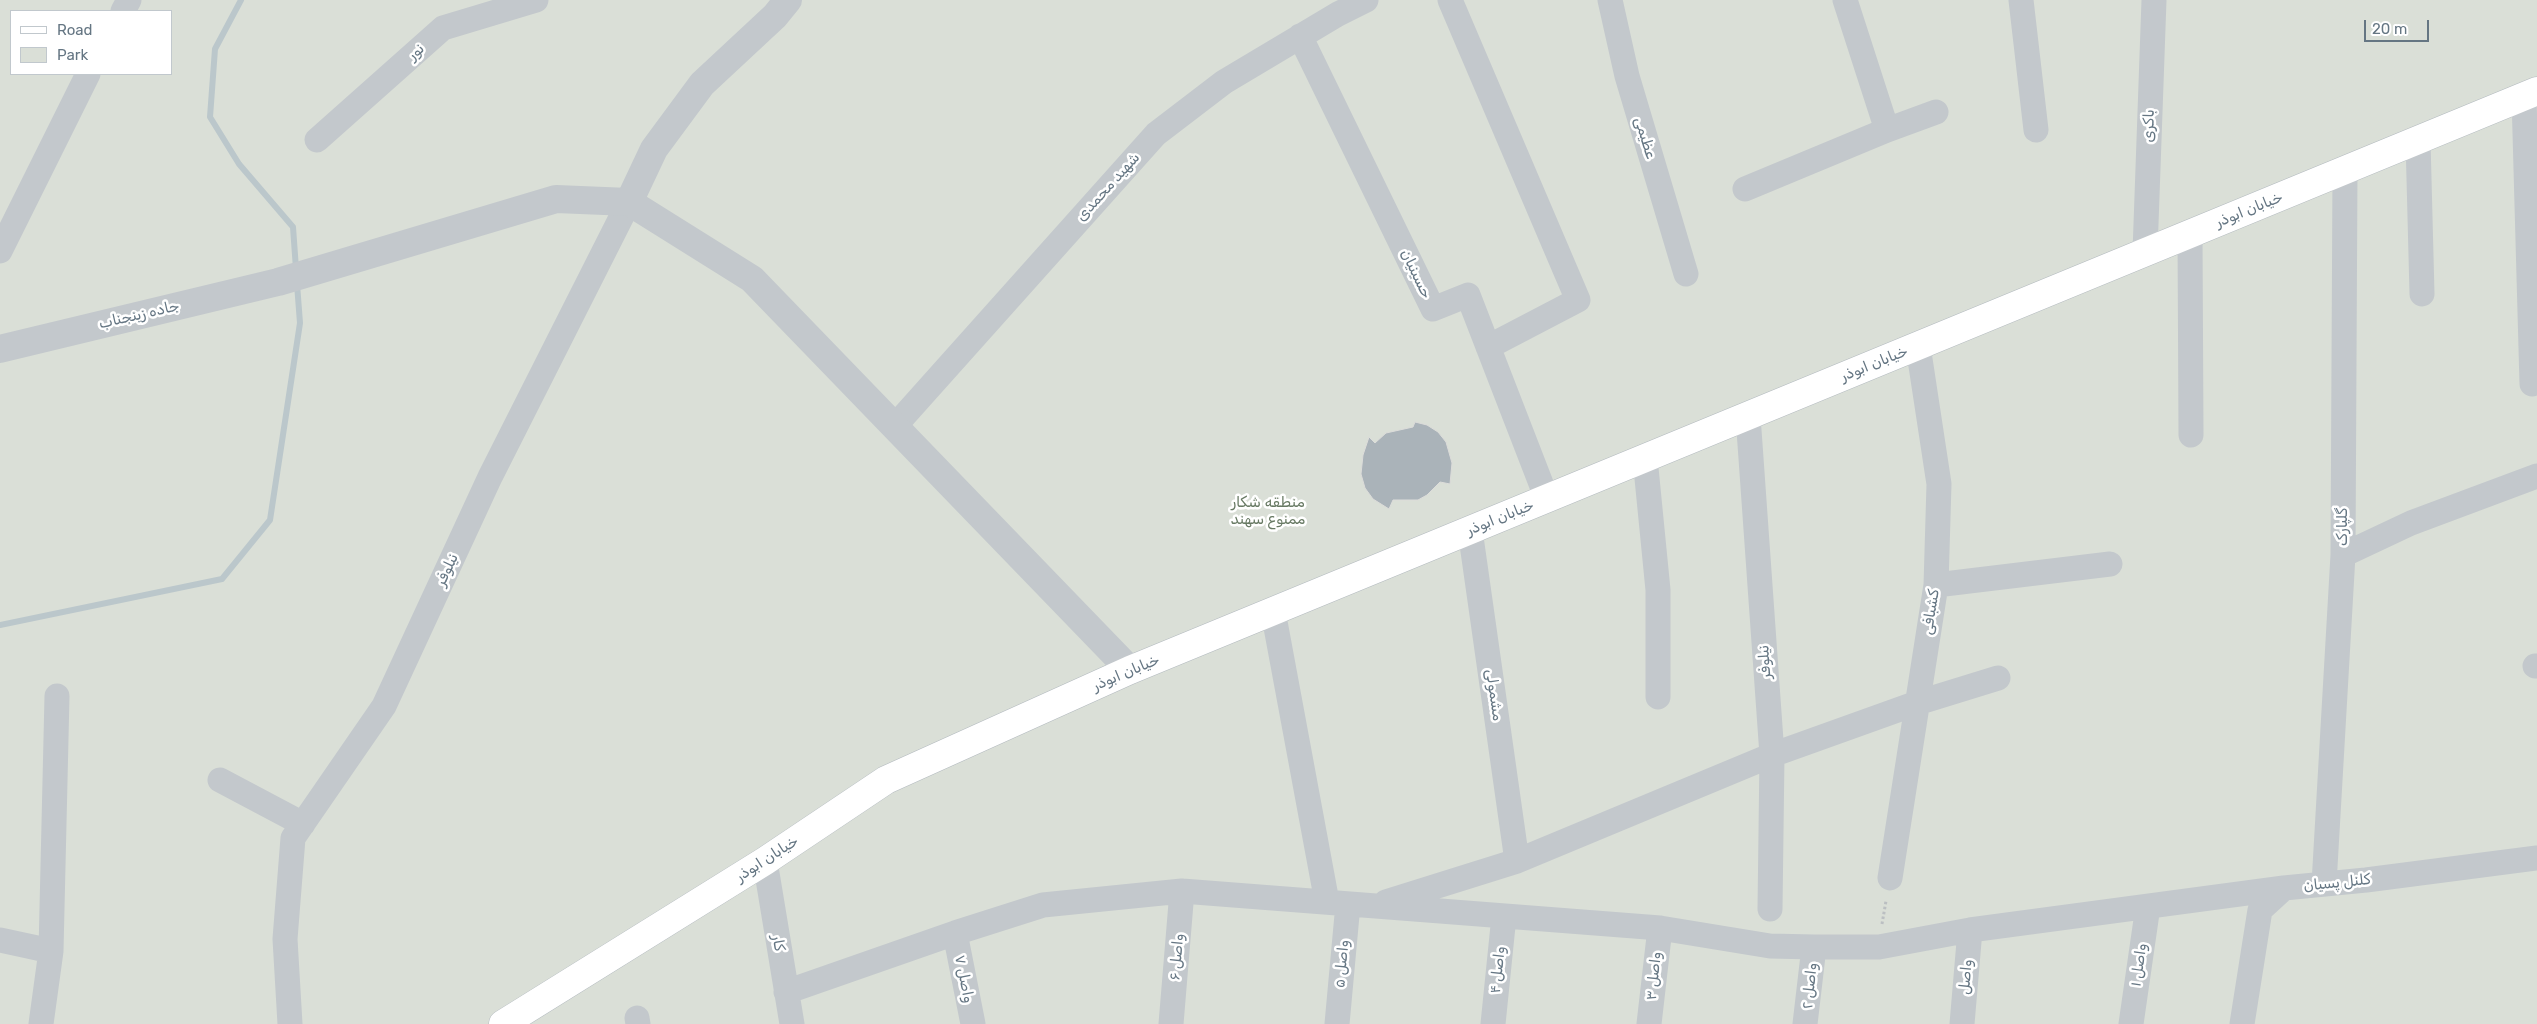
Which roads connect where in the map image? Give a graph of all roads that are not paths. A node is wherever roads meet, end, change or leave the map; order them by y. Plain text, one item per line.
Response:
1 (536, 0) edge
2 (788, 0) edge
3 (1366, 0) edge
4 (1450, 0) edge
5 (1610, 0) edge
6 (1845, 0) edge
7 (2021, 0) edge
8 (2154, 0) edge
9 (1300, 36) junction
10 (88, 75) edge
11 (2530, 94) edge
12 (1936, 112) dead end
13 (1887, 130) junction
14 (2036, 130) dead end
15 (317, 140) dead end
16 (2418, 140) junction
17 (2345, 170) junction
18 (1745, 189) dead end
19 (629, 202) junction
20 (2190, 234) junction
21 (0, 251) edge
22 (2145, 252) junction
23 (1686, 274) dead end
24 (2422, 294) dead end
25 (1488, 346) junction
26 (1918, 346) junction
27 (0, 349) edge
28 (2532, 384) dead end
29 (1748, 416) junction
30 (894, 426) junction
31 (2191, 435) dead end
32 (1645, 458) junction
33 (2537, 476) edge
34 (1547, 499) junction
35 (1470, 530) junction
36 (2343, 554) junction
37 (2110, 564) dead end
38 (1936, 585) junction
39 (1272, 611) junction
40 (1130, 670) junction
41 (1998, 678) dead end
42 (57, 696) dead end
43 (1658, 697) dead end
44 (1917, 703) junction
45 (1772, 755) junction
46 (220, 780) dead end
47 (302, 824) junction
48 (2537, 858) edge
49 (765, 861) junction
50 (1517, 861) junction
51 (1890, 878) road end
52 (2324, 884) junction
53 (2284, 888) junction
54 (1182, 891) junction
55 (1337, 903) junction
56 (1374, 906) junction
57 (2148, 906) junction
58 (1770, 909) dead end
59 (1504, 916) junction
60 (1660, 928) junction
61 (1970, 930) junction
62 (955, 933) junction
63 (0, 940) edge
64 (1814, 947) junction
65 (51, 951) junction
66 (786, 992) junction
67 (41, 1024) edge
68 (290, 1024) edge
69 (503, 1024) edge
70 (792, 1024) edge
71 (973, 1024) edge
72 (1171, 1024) edge
73 (1337, 1024) edge
74 (1493, 1024) edge
75 (1649, 1024) edge
76 (1805, 1024) edge
77 (1962, 1024) edge
78 (2131, 1024) edge
79 (2242, 1024) edge

1 - 15 street, نور
2 - 19 street
3 - 9 street, شهید محمدی
4 - 25 street
5 - 23 street, عظیمی
6 - 13 street
7 - 14 street
8 - 22 street, باکری
9 - 25 street, حسینیان
9 - 30 street, شهید محمدی
10 - 21 street
11 - 16 main road, خیابان ابوذر
11 - 28 street
12 - 13 street
13 - 18 street
16 - 17 main road, خیابان ابوذر
16 - 24 street
17 - 20 main road, خیابان ابوذر
17 - 36 street, گلپارک
19 - 27 street, جاده زینجناب
19 - 30 street
19 - 47 street, نیلوفر
20 - 22 main road, خیابان ابوذر
20 - 31 street
22 - 26 main road, خیابان ابوذر
25 - 34 street, حسینیان
26 - 29 main road, خیابان ابوذر
26 - 38 street, کشبافی
29 - 32 main road, خیابان ابوذر
29 - 45 street, نیلوفر
30 - 40 street
32 - 34 main road, خیابان ابوذر
32 - 43 street
33 - 36 street
34 - 35 main road, خیابان ابوذر
35 - 39 main road, خیابان ابوذر
35 - 50 street, مشمولی
36 - 52 street, گلپارک
37 - 38 street
38 - 44 street, کشبافی
39 - 40 main road, خیابان ابوذر
39 - 55 street, واصل ۵
40 - 49 main road, خیابان ابوذر
41 - 44 street
42 - 65 street
44 - 45 street
44 - 51 street, کشبافی
45 - 50 street
45 - 58 street, نیلوفر
46 - 47 street
47 - 68 street, نیلوفر
48 - 52 street, کلنل پسیان
49 - 66 street, کار
49 - 69 main road, خیابان ابوذر
50 - 56 street
52 - 53 street, کلنل پسیان
53 - 57 street
53 - 79 street, کلنل پسیان
54 - 55 street
54 - 62 street
54 - 72 street, واصل ۶
55 - 56 street
55 - 73 street, واصل ۵
56 - 59 street
57 - 61 street
57 - 78 street, واصل ۱
59 - 60 street
59 - 74 street, واصل ۴
60 - 64 street
60 - 75 street, واصل ۳
61 - 64 street
61 - 77 street, واصل
62 - 66 street
62 - 71 street, واصل ۷
63 - 65 street
64 - 76 street, واصل ۲
65 - 67 street
66 - 70 street, کار

